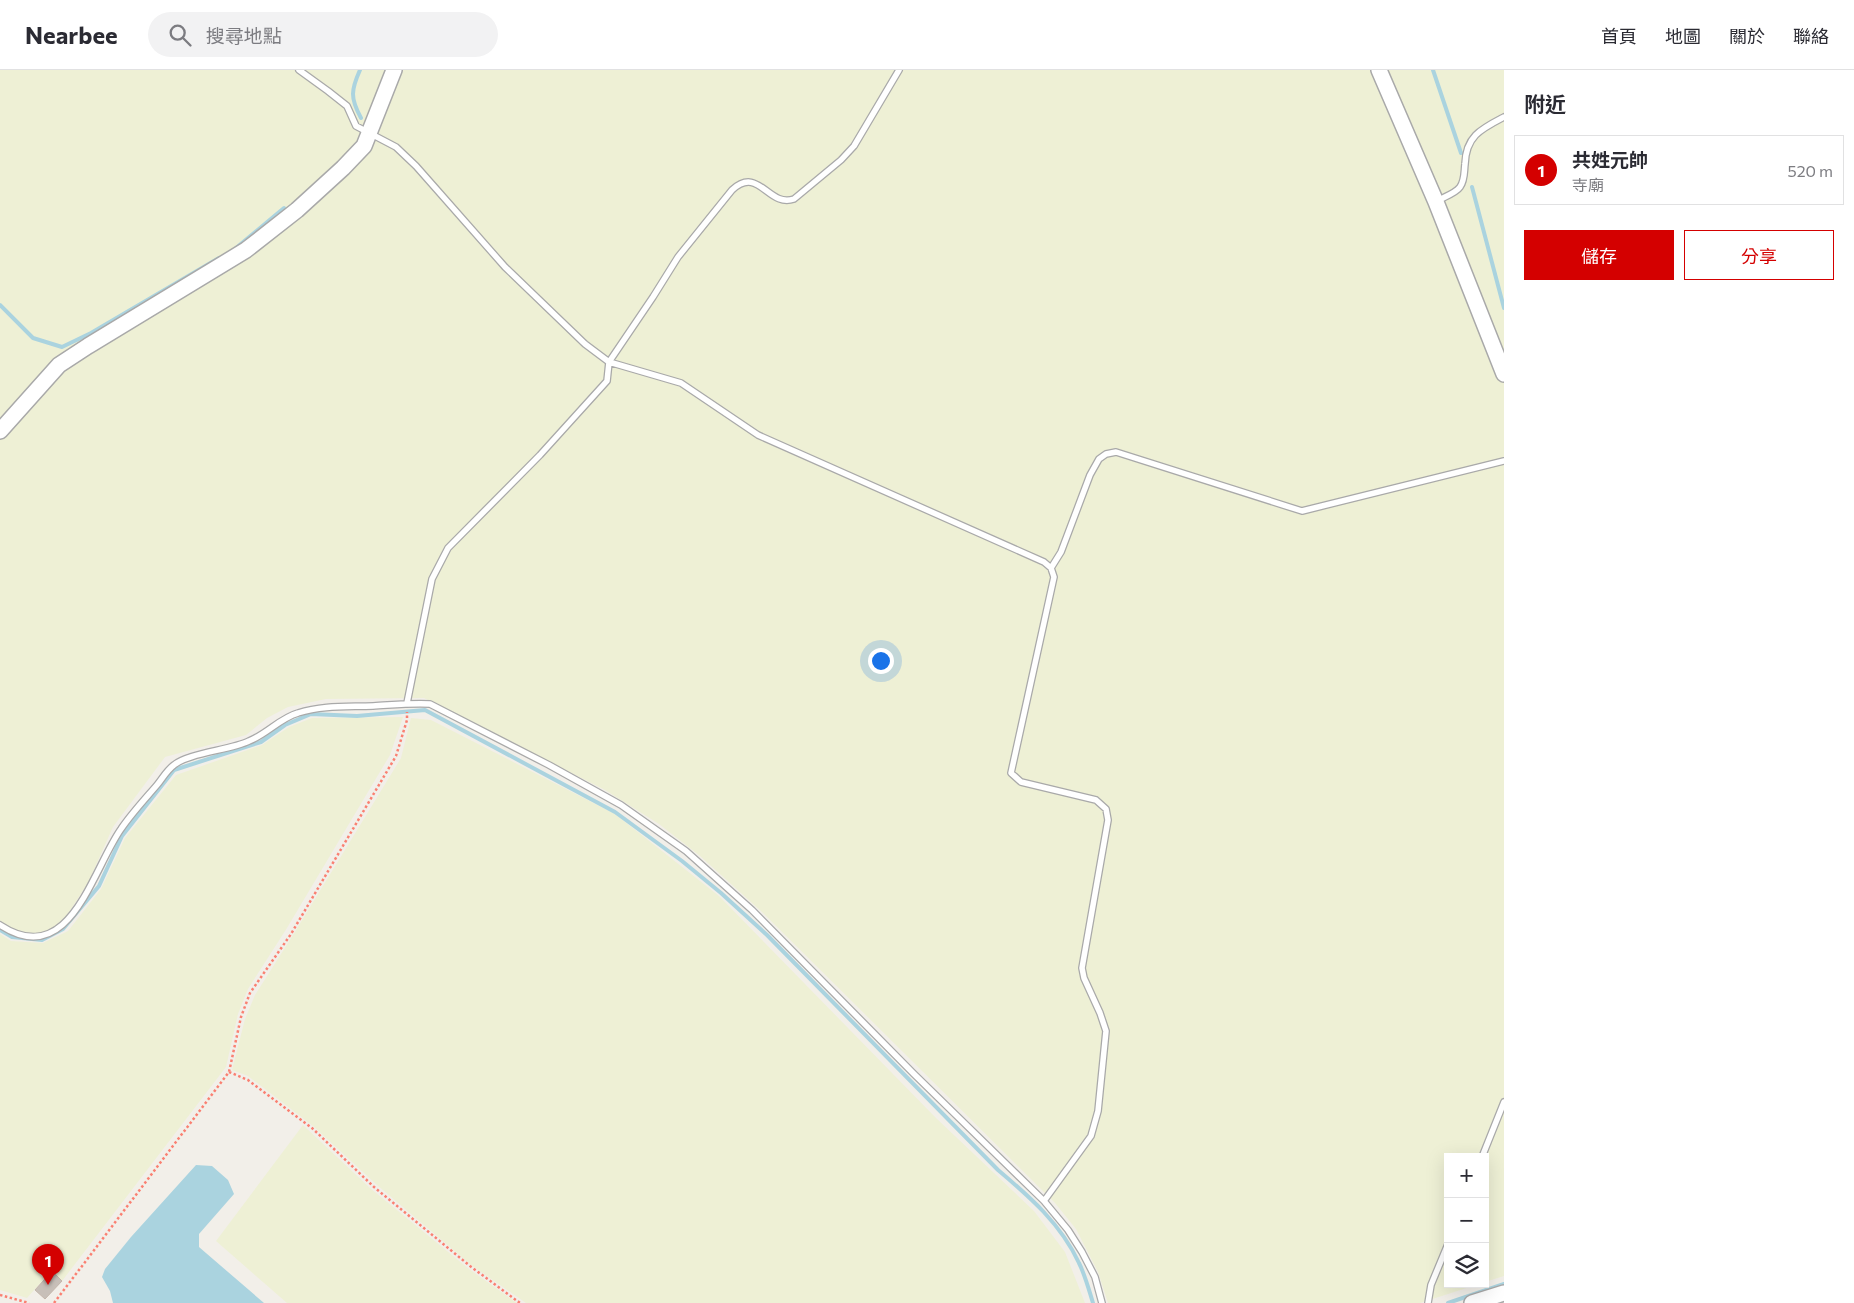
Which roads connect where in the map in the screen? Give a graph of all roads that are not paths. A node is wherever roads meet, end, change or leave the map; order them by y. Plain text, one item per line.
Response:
1 (299, 70) edge
2 (394, 70) edge
3 (899, 70) edge
4 (1379, 70) edge
5 (1504, 117) edge
6 (369, 133) junction
7 (1436, 202) junction
8 (609, 362) junction
9 (1504, 374) edge
10 (0, 430) edge
11 (1504, 461) edge
12 (1051, 568) junction
13 (407, 703) junction
14 (0, 925) edge
15 (1504, 1102) edge
16 (1484, 1153) edge
17 (1044, 1201) junction
18 (1444, 1254) edge
19 (1504, 1293) edge
20 (1102, 1303) edge
21 (1428, 1303) edge
22 (1472, 1303) edge

1 - 6 lane
2 - 6 street
3 - 8 lane
4 - 7 street
5 - 7 lane
6 - 8 lane
6 - 10 street
7 - 9 street
8 - 12 lane
8 - 13 lane
11 - 12 lane
12 - 17 lane
13 - 14 lane
13 - 17 lane
15 - 16 lane
17 - 20 lane
18 - 21 lane
19 - 22 street

